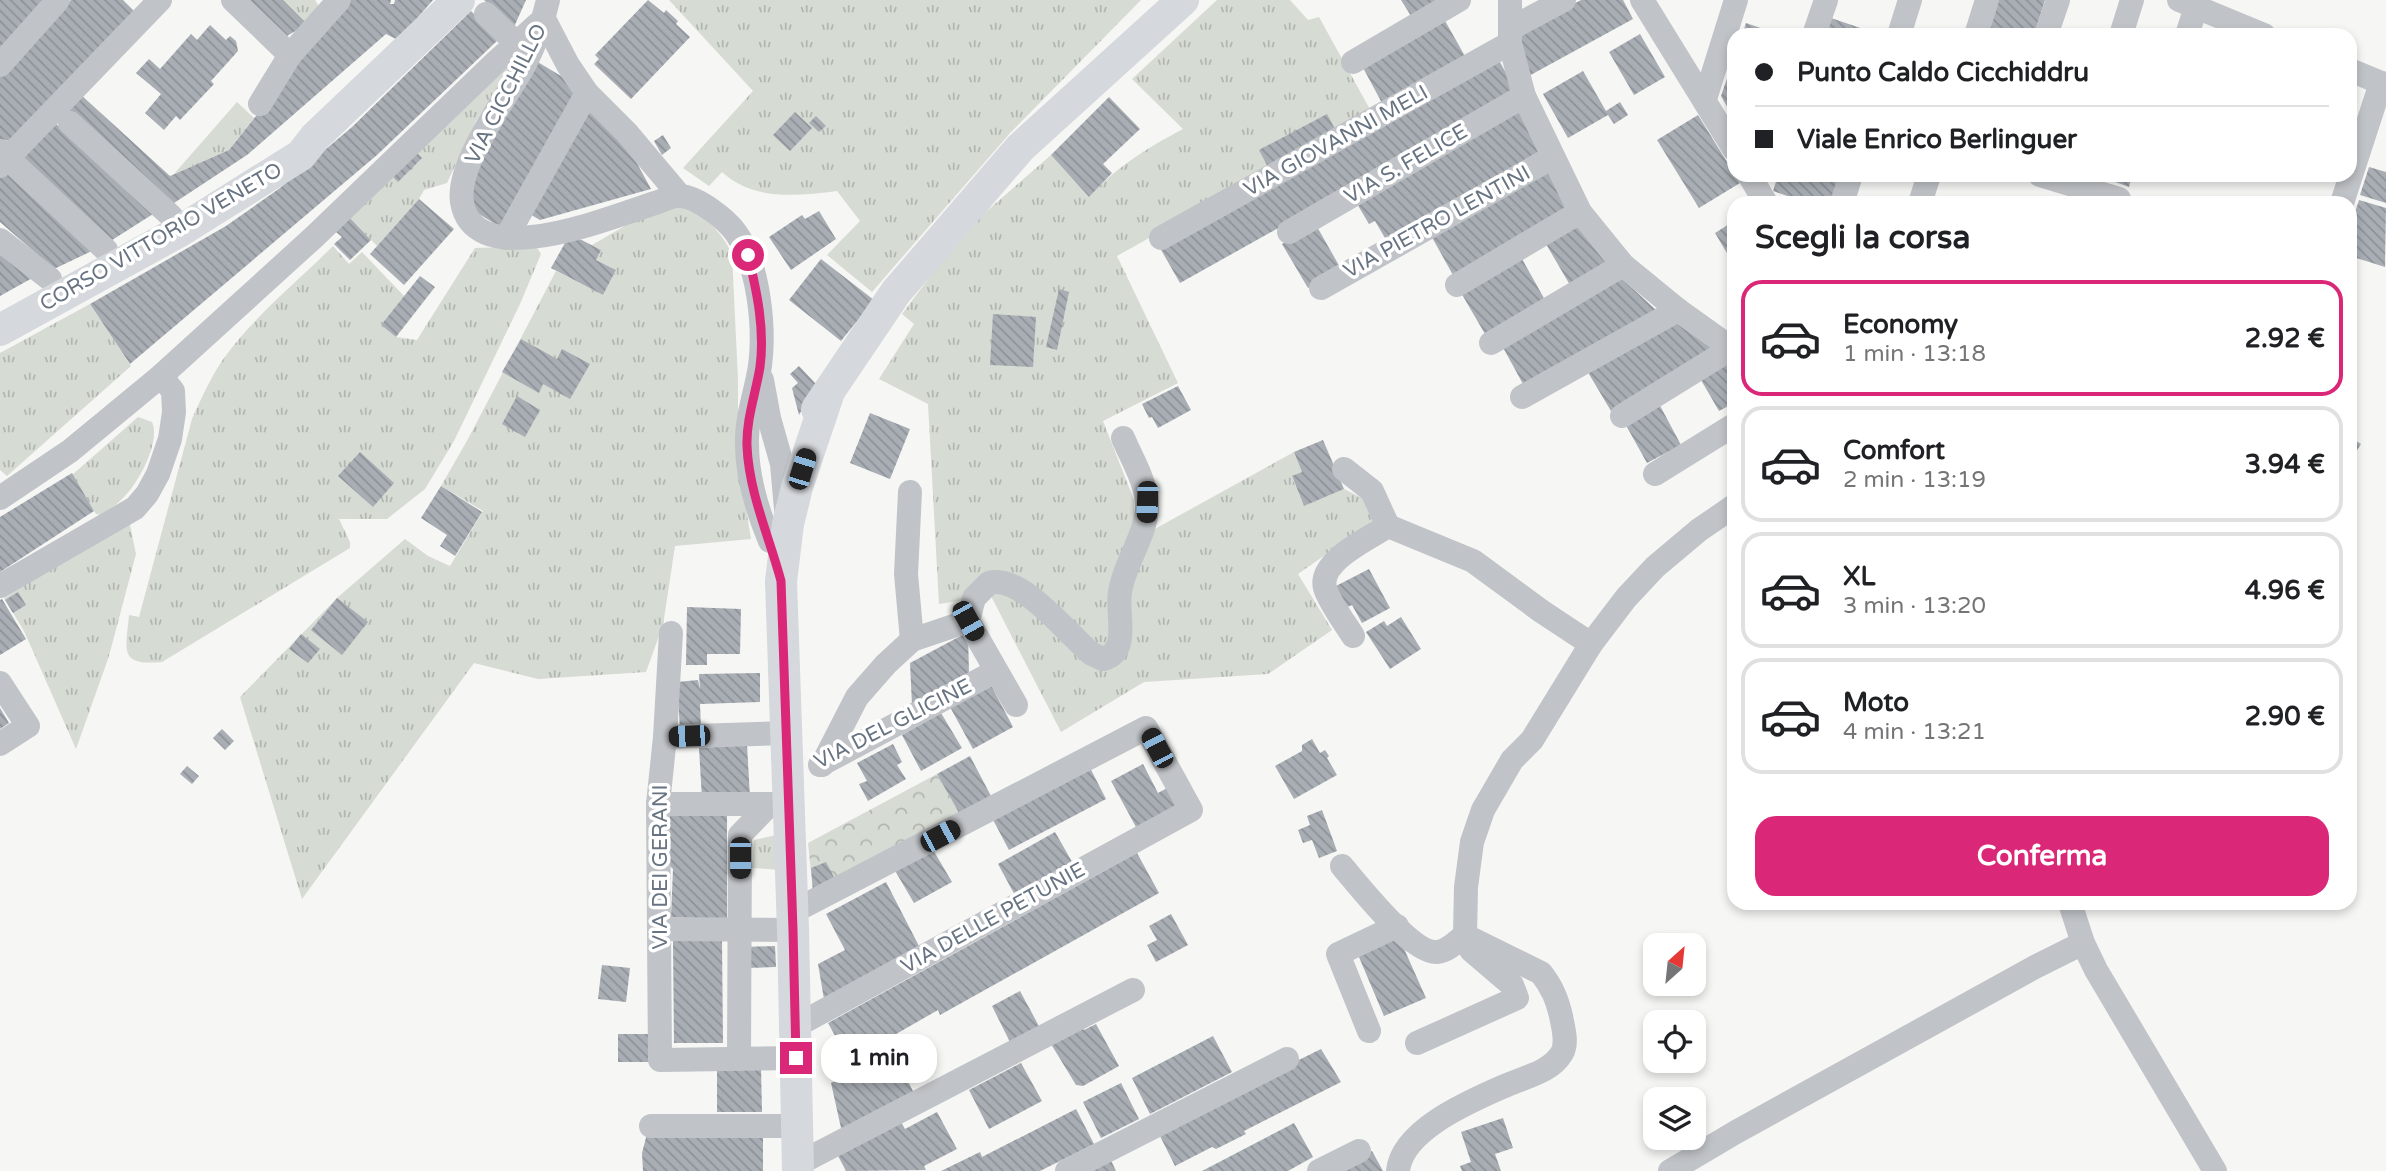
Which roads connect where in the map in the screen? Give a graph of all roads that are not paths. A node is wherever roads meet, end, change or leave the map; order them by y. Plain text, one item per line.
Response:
1 (58, 0) edge
2 (233, 0) edge
3 (564, 0) edge
4 (1183, 0) edge
5 (1459, 0) edge
6 (1510, 0) edge
7 (1564, 0) edge
8 (1643, 0) edge
9 (1736, 0) edge
10 (1826, 0) edge
11 (1910, 0) edge
12 (1987, 0) edge
13 (2058, 0) edge
14 (2132, 0) edge
15 (330, 3) edge
16 (2187, 4) edge
17 (146, 5) edge
18 (472, 7) edge
19 (546, 10) edge
20 (1816, 28) edge
21 (1901, 28) edge
22 (1978, 28) edge
23 (2048, 28) edge
24 (2122, 28) edge
25 (2187, 28) edge
26 (2247, 28) edge
27 (1510, 36) junction
28 (516, 43) junction
29 (290, 55) junction
30 (1353, 62) dead end
31 (0, 65) edge
32 (2357, 73) edge
33 (2383, 84) edge
34 (587, 93) junction
35 (1524, 96) junction
36 (1704, 99) junction
37 (260, 104) dead end
38 (70, 123) dead end
39 (316, 137) junction
40 (1727, 137) edge
41 (1553, 157) junction
42 (3, 158) edge
43 (2357, 159) edge
44 (2080, 182) edge
45 (680, 196) junction
46 (2112, 196) edge
47 (1580, 212) junction
48 (171, 216) junction
49 (1289, 232) dead end
50 (506, 238) junction
51 (1161, 238) dead end
52 (0, 240) edge
53 (106, 250) junction
54 (1623, 265) junction
55 (50, 279) junction
56 (1457, 285) dead end
57 (1321, 288) dead end
58 (0, 306) edge
59 (1678, 310) junction
60 (0, 330) edge
61 (1490, 344) dead end
62 (1727, 345) edge
63 (1727, 353) edge
64 (760, 365) junction
65 (161, 376) junction
66 (1522, 397) dead end
67 (1622, 416) dead end
68 (1727, 429) edge
69 (1123, 438) dead end
70 (747, 447) junction
71 (795, 457) junction
72 (1344, 469) dead end
73 (1655, 474) dead end
74 (7, 485) edge
75 (910, 492) dead end
76 (1727, 511) edge
77 (1388, 526) junction
78 (779, 533) junction
79 (0, 586) edge
80 (968, 621) junction
81 (671, 633) dead end
82 (1353, 636) dead end
83 (912, 640) junction
84 (1591, 644) junction
85 (996, 671) junction
86 (0, 683) edge
87 (1016, 705) dead end
88 (787, 733) junction
89 (665, 737) junction
90 (0, 744) edge
91 (822, 765) junction
92 (788, 771) junction
93 (657, 804) junction
94 (779, 804) junction
95 (1342, 866) dead end
96 (2072, 910) edge
97 (793, 918) junction
98 (1397, 926) junction
99 (659, 929) junction
100 (740, 930) junction
101 (1465, 935) junction
102 (2083, 943) junction
103 (1133, 990) dead end
104 (795, 1021) junction
105 (1369, 1031) dead end
106 (1417, 1043) dead end
107 (796, 1058) junction
108 (739, 1059) junction
109 (1287, 1059) dead end
110 (651, 1126) dead end
111 (797, 1126) junction
112 (1359, 1151) dead end
113 (798, 1167) edge
114 (1067, 1171) edge
115 (1319, 1171) edge
116 (1398, 1171) edge
117 (1670, 1171) edge
118 (2215, 1171) edge

1 - 31 street
2 - 29 street
3 - 19 street
4 - 71 main road
5 - 30 street
6 - 27 street
7 - 27 street, VIA GIOVANNI MELI
8 - 36 street
9 - 36 street
10 - 20 street
11 - 21 street
12 - 22 street
13 - 23 street
14 - 24 street
15 - 29 street
16 - 25 street
16 - 26 street
17 - 42 street
18 - 28 street
18 - 39 main road, CORSO VITTORIO VENETO
19 - 28 street
19 - 34 street
19 - 50 street, VIA CICCHILLO
27 - 35 street
27 - 51 street, VIA GIOVANNI MELI
28 - 65 street
29 - 37 street
32 - 33 street
33 - 43 street
34 - 45 street
34 - 50 street
35 - 41 street
35 - 49 street, VIA S. FELICE
36 - 40 street
38 - 48 street
39 - 48 main road, CORSO VITTORIO VENETO
39 - 60 main road, CORSO VITTORIO VENETO
41 - 47 street
41 - 57 street, VIA PIETRO LENTINI
42 - 53 street
44 - 46 street
45 - 50 street, VIA CICCHILLO
45 - 64 street
47 - 54 street
47 - 56 street
48 - 53 main road, CORSO VITTORIO VENETO
52 - 55 street
53 - 55 main road, CORSO VITTORIO VENETO
54 - 59 street
54 - 61 street
55 - 58 main road, CORSO VITTORIO VENETO
59 - 62 street
59 - 66 street
63 - 67 street
64 - 70 street
64 - 71 street
65 - 74 street
65 - 79 street
68 - 73 street
69 - 80 street
70 - 71 street
70 - 78 street
71 - 78 main road
72 - 77 street
75 - 83 street
76 - 84 street
77 - 82 street
77 - 84 street
78 - 88 main road
80 - 83 street
80 - 85 street, VIA DEL GLICINE
81 - 89 street, VIA DEI GERANI
83 - 91 street
84 - 101 street
85 - 87 street, VIA DEL GLICINE
85 - 91 street, VIA DEL GLICINE
86 - 90 street
88 - 89 street
88 - 92 main road
89 - 93 street, VIA DEI GERANI
91 - 92 street, VIA DEL GLICINE
92 - 94 main road
93 - 94 street
93 - 99 street, VIA DEI GERANI
94 - 97 main road
94 - 100 street
95 - 98 street
96 - 102 street
97 - 100 street
97 - 104 main road
97 - 104 street, VIA DELLE PETUNIE
98 - 101 street
98 - 105 street
99 - 100 street
99 - 108 street, VIA DEI GERANI
100 - 108 street
101 - 106 street
101 - 116 street
102 - 117 street
102 - 118 street
103 - 113 street
104 - 107 main road
107 - 108 street
107 - 111 main road
109 - 114 street
110 - 111 street
111 - 113 main road
112 - 115 street

